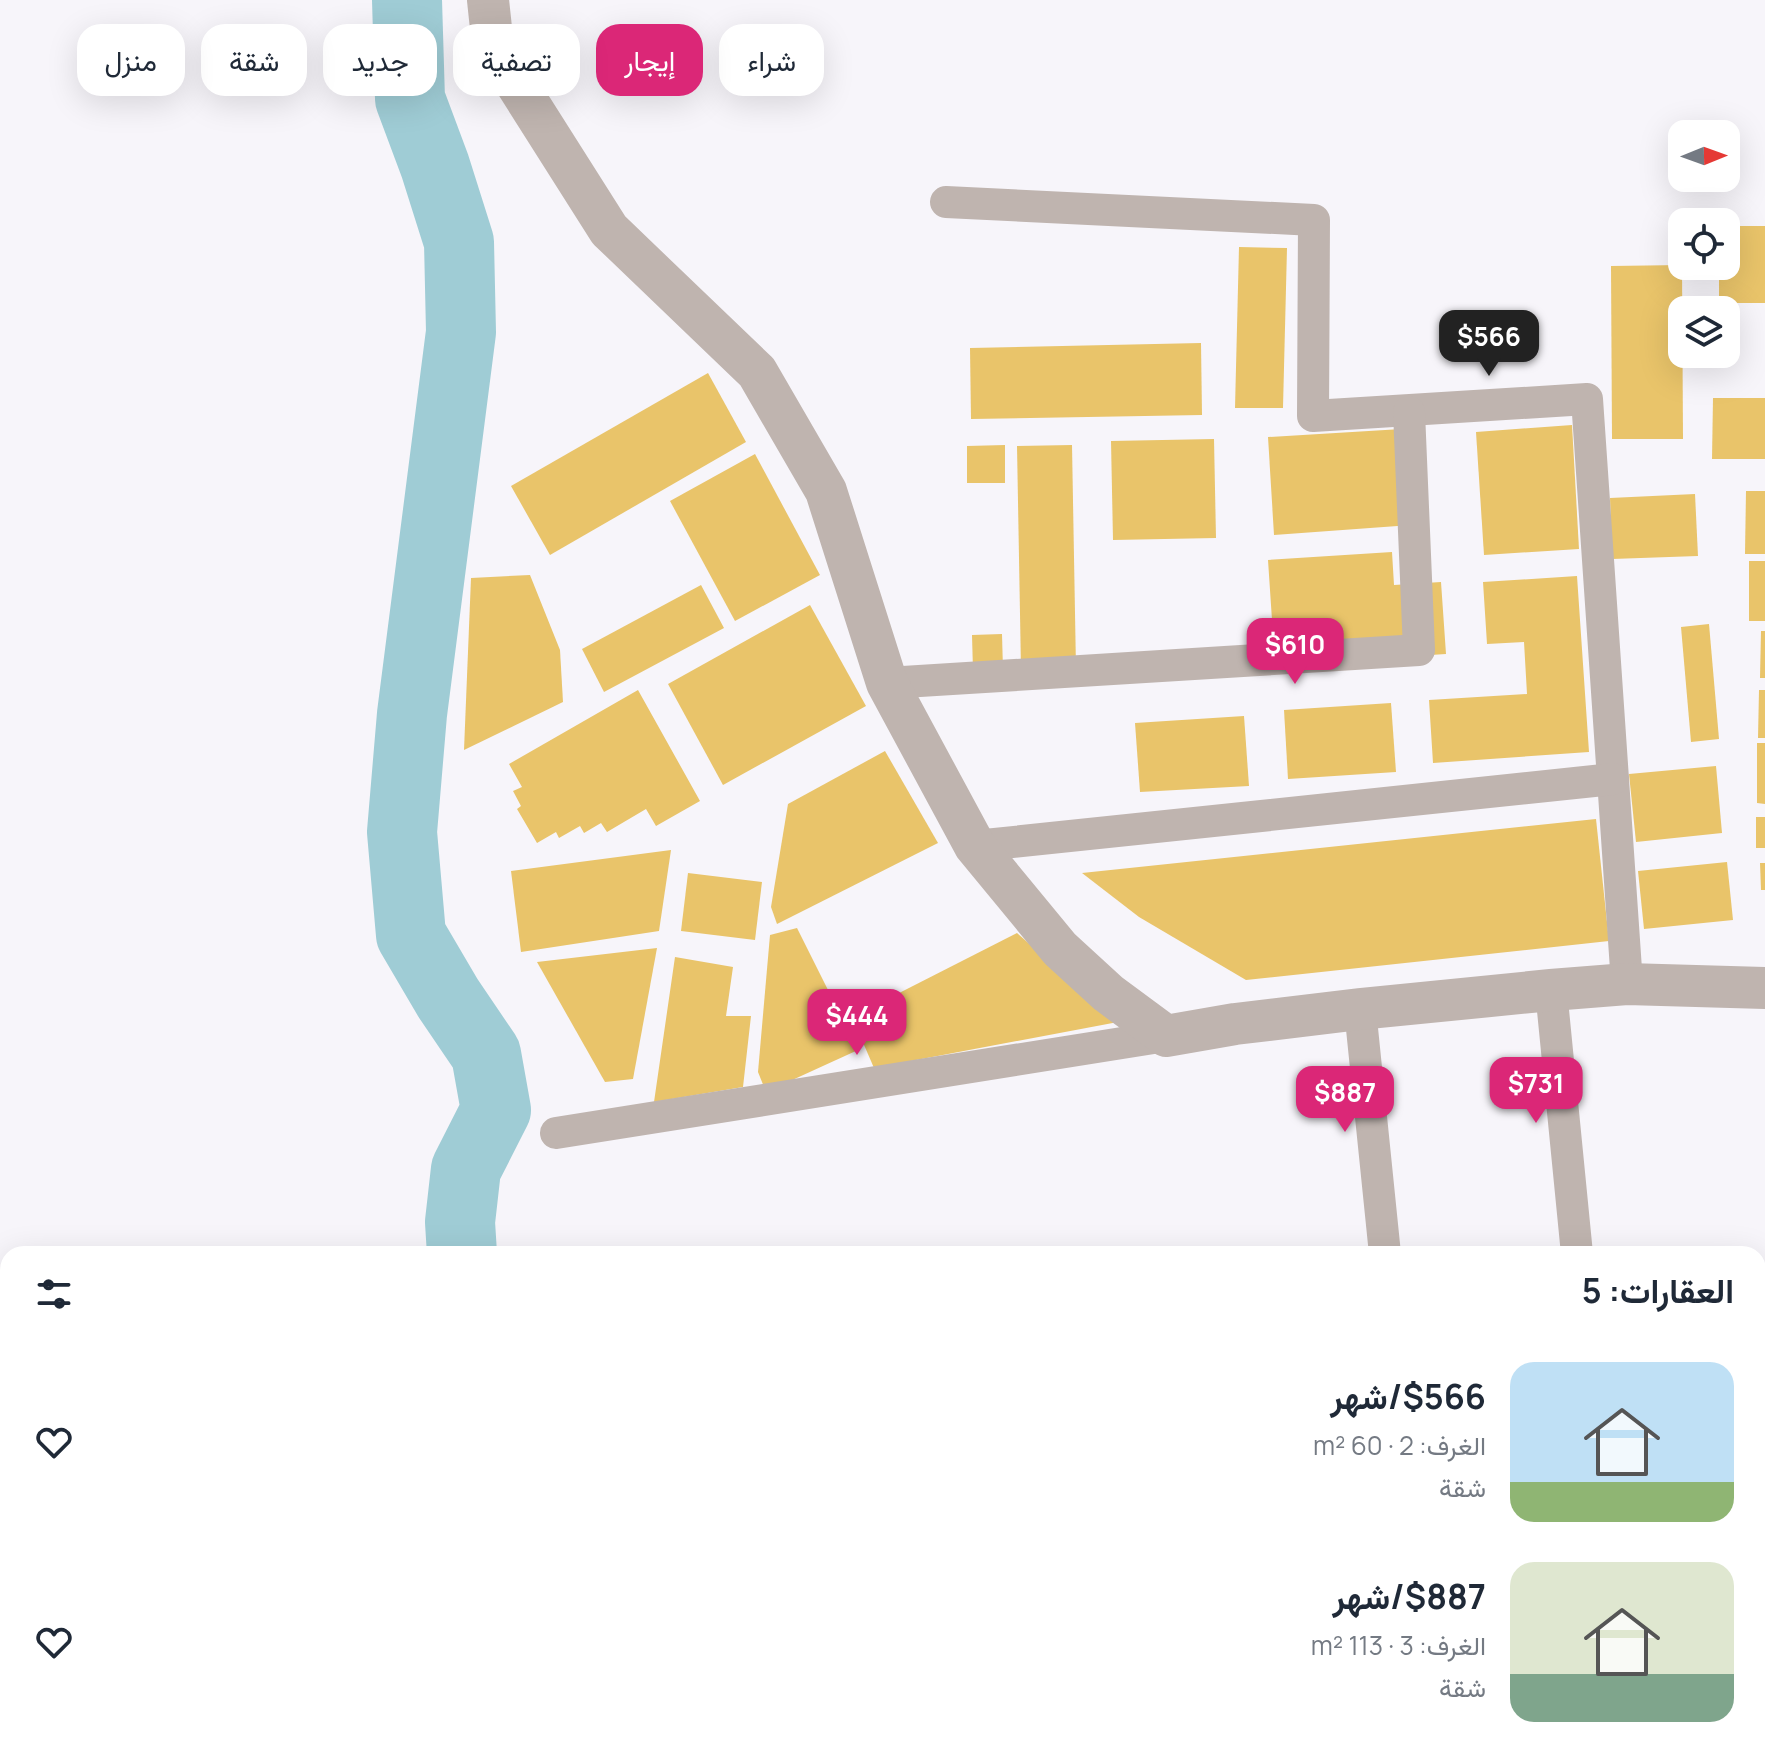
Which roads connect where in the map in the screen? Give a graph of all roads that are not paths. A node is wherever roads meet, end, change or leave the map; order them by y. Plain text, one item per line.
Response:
1 (488, 0) edge
2 (946, 202) dead end
3 (1409, 412) junction
4 (887, 683) junction
5 (1613, 779) junction
6 (975, 846) junction
7 (1627, 984) junction
8 (1765, 988) edge
9 (1551, 990) junction
10 (1360, 1009) junction
11 (1166, 1036) junction
12 (556, 1133) dead end
13 (1384, 1246) edge
14 (1576, 1246) edge

1 - 4 street
2 - 3 street
3 - 4 street
3 - 5 street
4 - 6 street
5 - 6 street
5 - 7 street
6 - 11 street
7 - 8 street
7 - 9 street
9 - 10 street
9 - 14 street
10 - 11 street
10 - 13 street
11 - 12 street

